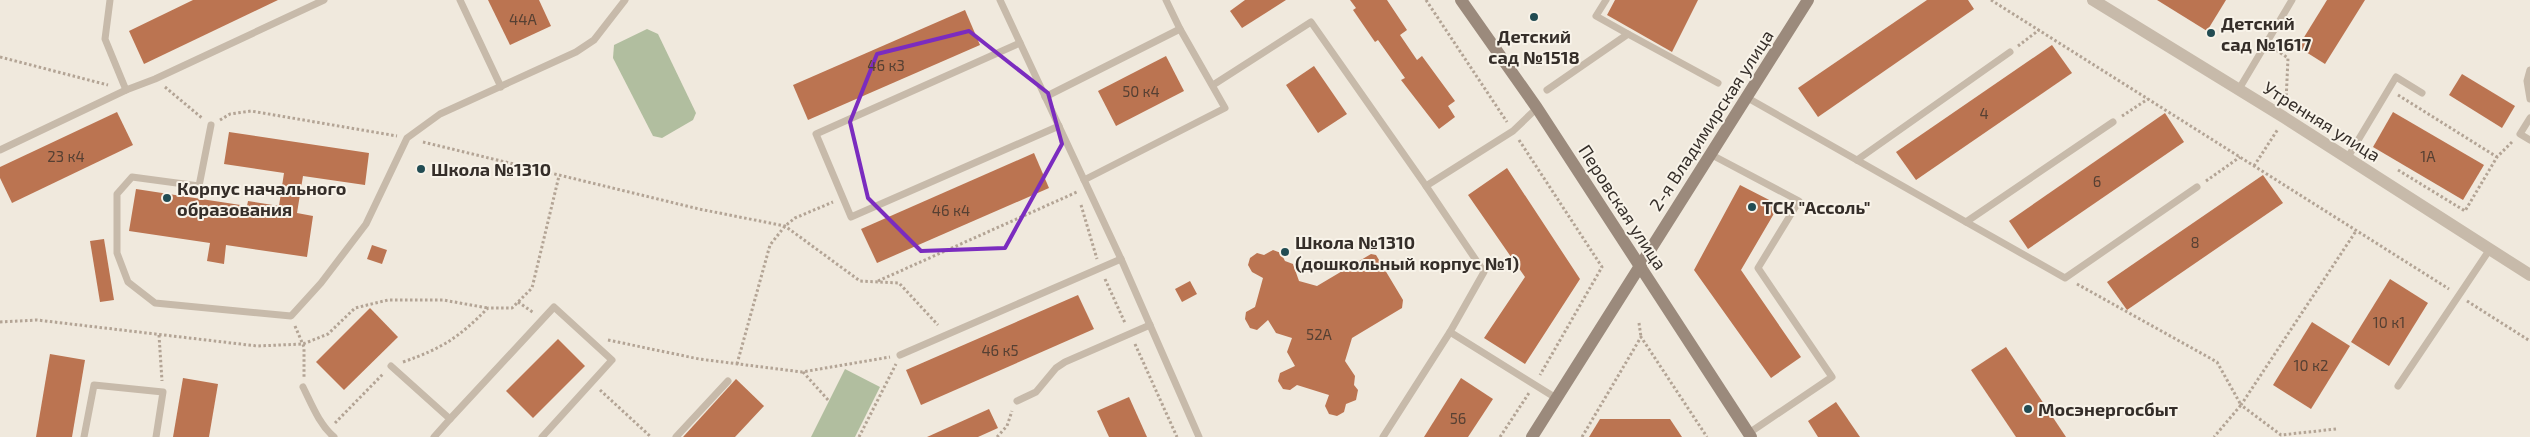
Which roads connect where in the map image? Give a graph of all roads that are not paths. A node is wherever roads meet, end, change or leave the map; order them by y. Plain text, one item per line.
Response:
1 (110, 0) edge
2 (324, 0) edge
3 (460, 0) edge
4 (625, 0) edge
5 (1000, 0) edge
6 (1166, 0) edge
7 (1461, 0) edge
8 (1606, 0) edge
9 (1808, 0) edge
10 (2093, 0) edge
11 (2292, 0) edge
12 (1180, 29) junction
13 (1628, 34) junction
14 (1020, 43) junction
15 (2010, 52) road end
16 (2530, 70) edge
17 (1718, 83) dead end
18 (1213, 85) junction
19 (501, 87) junction
20 (2239, 89) junction
21 (126, 90) junction
22 (1547, 90) dead end
23 (2422, 93) dead end
24 (1045, 97) junction
25 (1746, 97) junction
26 (2530, 99) edge
27 (1536, 108) junction
28 (2530, 118) edge
29 (2114, 122) road end
30 (211, 125) road end
31 (1059, 126) junction
32 (2530, 140) edge
33 (0, 150) edge
34 (1710, 154) junction
35 (2348, 157) junction
36 (1857, 160) junction
37 (1084, 180) junction
38 (1426, 186) junction
39 (2197, 187) road end
40 (1966, 222) junction
41 (2490, 249) junction
42 (1121, 259) junction
43 (1640, 265) junction
44 (2530, 275) edge
45 (1150, 325) junction
46 (1450, 332) junction
47 (900, 355) road end
48 (391, 366) road end
49 (728, 381) dead end
50 (2398, 386) dead end
51 (303, 387) road end
52 (1556, 398) junction
53 (1017, 401) road end
54 (450, 419) junction
55 (1750, 435) edge
56 (84, 437) edge
57 (156, 437) edge
58 (334, 437) edge
59 (434, 437) edge
60 (542, 437) edge
61 (676, 437) edge
62 (1199, 437) edge
63 (1383, 437) edge
64 (1532, 437) edge

1 - 21 lane
2 - 21 lane
3 - 19 lane
4 - 19 lane
5 - 14 lane
6 - 12 lane
7 - 27 main road, Перовская улица
8 - 13 lane
9 - 25 main road, 2-я Владимирская улица
10 - 20 street, Утренняя улица
11 - 20 lane
12 - 18 lane
12 - 24 lane
13 - 17 lane
13 - 22 lane
14 - 24 lane
14 - 31 lane
15 - 36 lane
16 - 26 lane
18 - 37 lane
18 - 38 lane
19 - 30 lane
20 - 35 street, Утренняя улица
21 - 33 lane
23 - 35 lane
24 - 31 lane
25 - 34 main road, 2-я Владимирская улица
25 - 36 lane
27 - 38 lane
27 - 43 main road, Перовская улица
28 - 32 lane
29 - 40 lane
31 - 37 lane
34 - 43 main road, 2-я Владимирская улица
34 - 55 lane
35 - 41 street, Утренняя улица
36 - 40 lane
37 - 42 lane
38 - 46 lane
39 - 40 lane
41 - 44 street, Утренняя улица
41 - 50 lane
42 - 45 lane
42 - 47 lane
43 - 52 main road, 2-я Владимирская улица
43 - 55 main road, Перовская улица
45 - 53 lane
45 - 62 lane
46 - 52 lane
46 - 63 lane
48 - 54 lane
49 - 61 lane
51 - 58 lane
52 - 64 main road, 2-я Владимирская улица
54 - 59 lane
54 - 60 lane
56 - 57 lane

